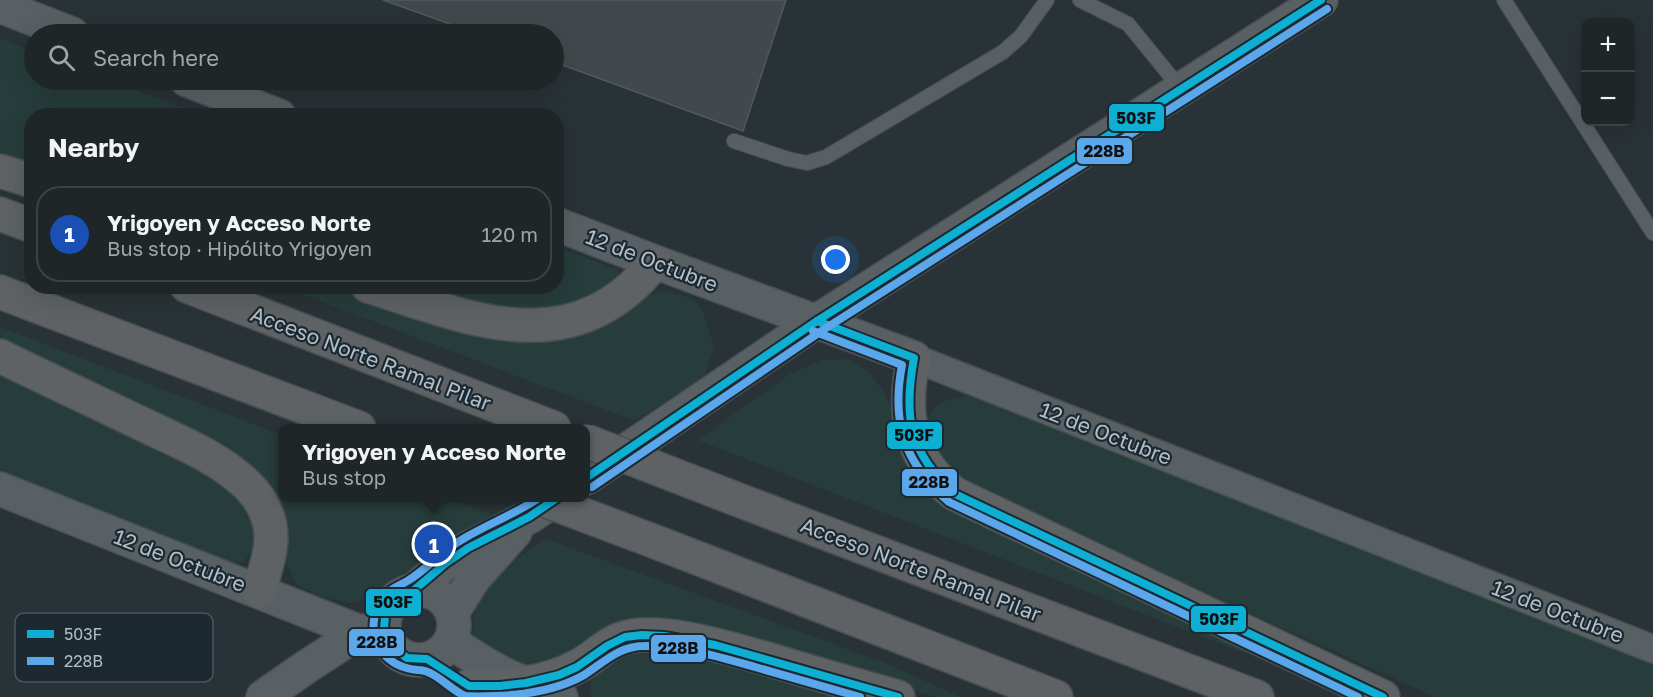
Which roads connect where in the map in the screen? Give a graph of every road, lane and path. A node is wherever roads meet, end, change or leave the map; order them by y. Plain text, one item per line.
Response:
1 (1047, 0) edge
2 (1080, 0) edge
3 (1321, 0) edge
4 (1504, 0) edge
5 (0, 6) edge
6 (46, 24) edge
7 (1181, 89) junction
8 (213, 90) edge
9 (259, 108) edge
10 (734, 141) dead end
11 (0, 171) edge
12 (24, 178) edge
13 (0, 214) edge
14 (24, 223) edge
15 (564, 227) edge
16 (1653, 233) edge
17 (655, 262) junction
18 (0, 292) edge
19 (208, 294) edge
20 (393, 294) edge
21 (817, 321) junction
22 (0, 356) edge
23 (914, 358) junction
24 (346, 424) edge
25 (542, 424) edge
26 (590, 443) edge
27 (590, 475) edge
28 (0, 489) edge
29 (534, 507) edge
30 (259, 591) junction
31 (413, 591) junction
32 (372, 630) junction
33 (443, 638) junction
34 (1653, 649) edge
35 (526, 683) junction
36 (480, 692) edge
37 (263, 697) edge
38 (561, 697) edge
39 (898, 697) edge
40 (1056, 697) edge
41 (1257, 697) edge
42 (1383, 697) edge

1 - 10 lane
2 - 7 lane
3 - 7 street
4 - 16 lane
5 - 6 street
7 - 21 street
8 - 9 street
11 - 12 highway
13 - 14 highway
15 - 17 street, 12 de Octubre
17 - 20 highway
17 - 21 street, 12 de Octubre
18 - 24 highway
19 - 25 highway, Acceso Norte Ramal Pilar
21 - 23 street, 12 de Octubre
21 - 27 street
22 - 30 highway
23 - 34 street, 12 de Octubre
23 - 42 highway
26 - 41 highway, Acceso Norte Ramal Pilar, bridge
28 - 30 street, 12 de Octubre
29 - 31 street
29 - 33 street
29 - 40 highway, bridge
30 - 32 street, 12 de Octubre
31 - 32 street
31 - 33 street
32 - 33 street
32 - 37 street
33 - 35 street
33 - 36 street
35 - 36 highway
35 - 38 street
35 - 39 highway

